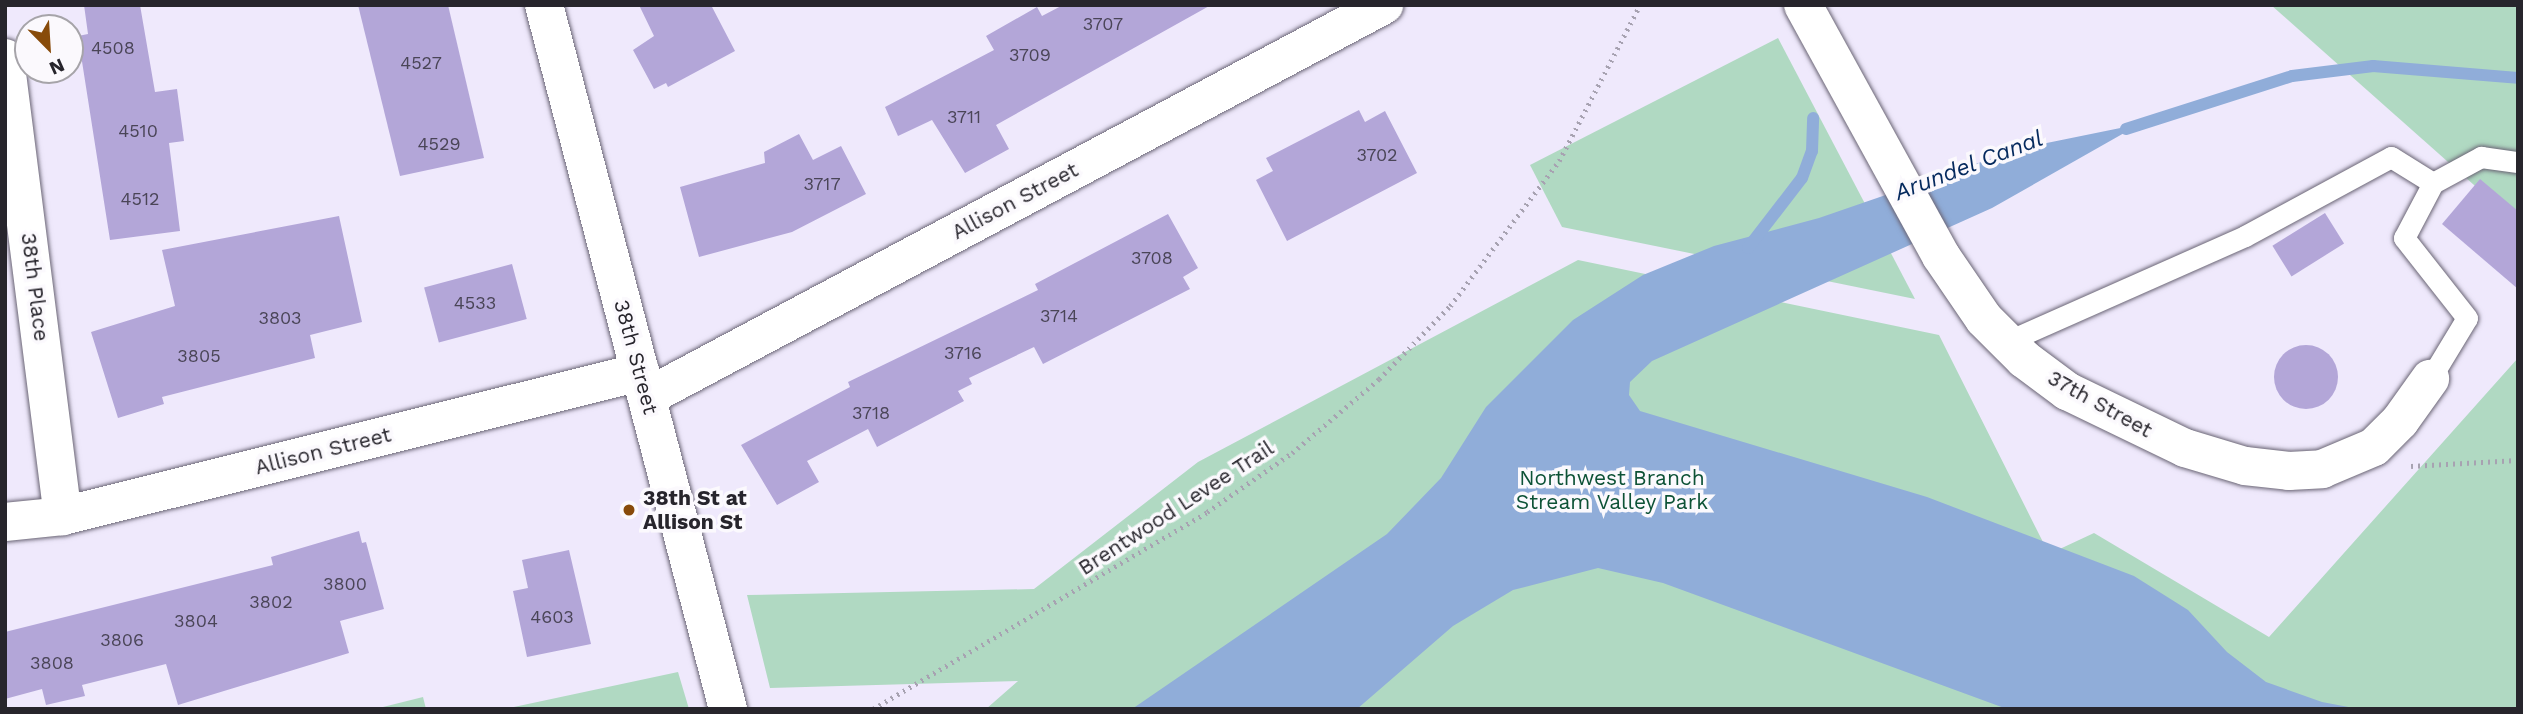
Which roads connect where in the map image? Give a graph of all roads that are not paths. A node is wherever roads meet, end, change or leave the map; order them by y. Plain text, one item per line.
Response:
1 (544, 5) edge
2 (1384, 5) edge
3 (1803, 5) edge
4 (5, 58) edge
5 (2518, 162) edge
6 (2433, 183) junction
7 (2006, 342) junction
8 (2430, 379) joint
9 (644, 385) junction
10 (63, 516) junction
11 (5, 523) edge
12 (729, 709) edge

1 - 9 street, 38th Street
2 - 9 street, Allison Street
3 - 7 street, 37th Street
4 - 10 street, 38th Place
5 - 6 lane
6 - 7 lane
6 - 8 lane
7 - 8 street, 37th Street
9 - 10 street, Allison Street
9 - 12 street, 38th Street
10 - 11 street, Allison Street

